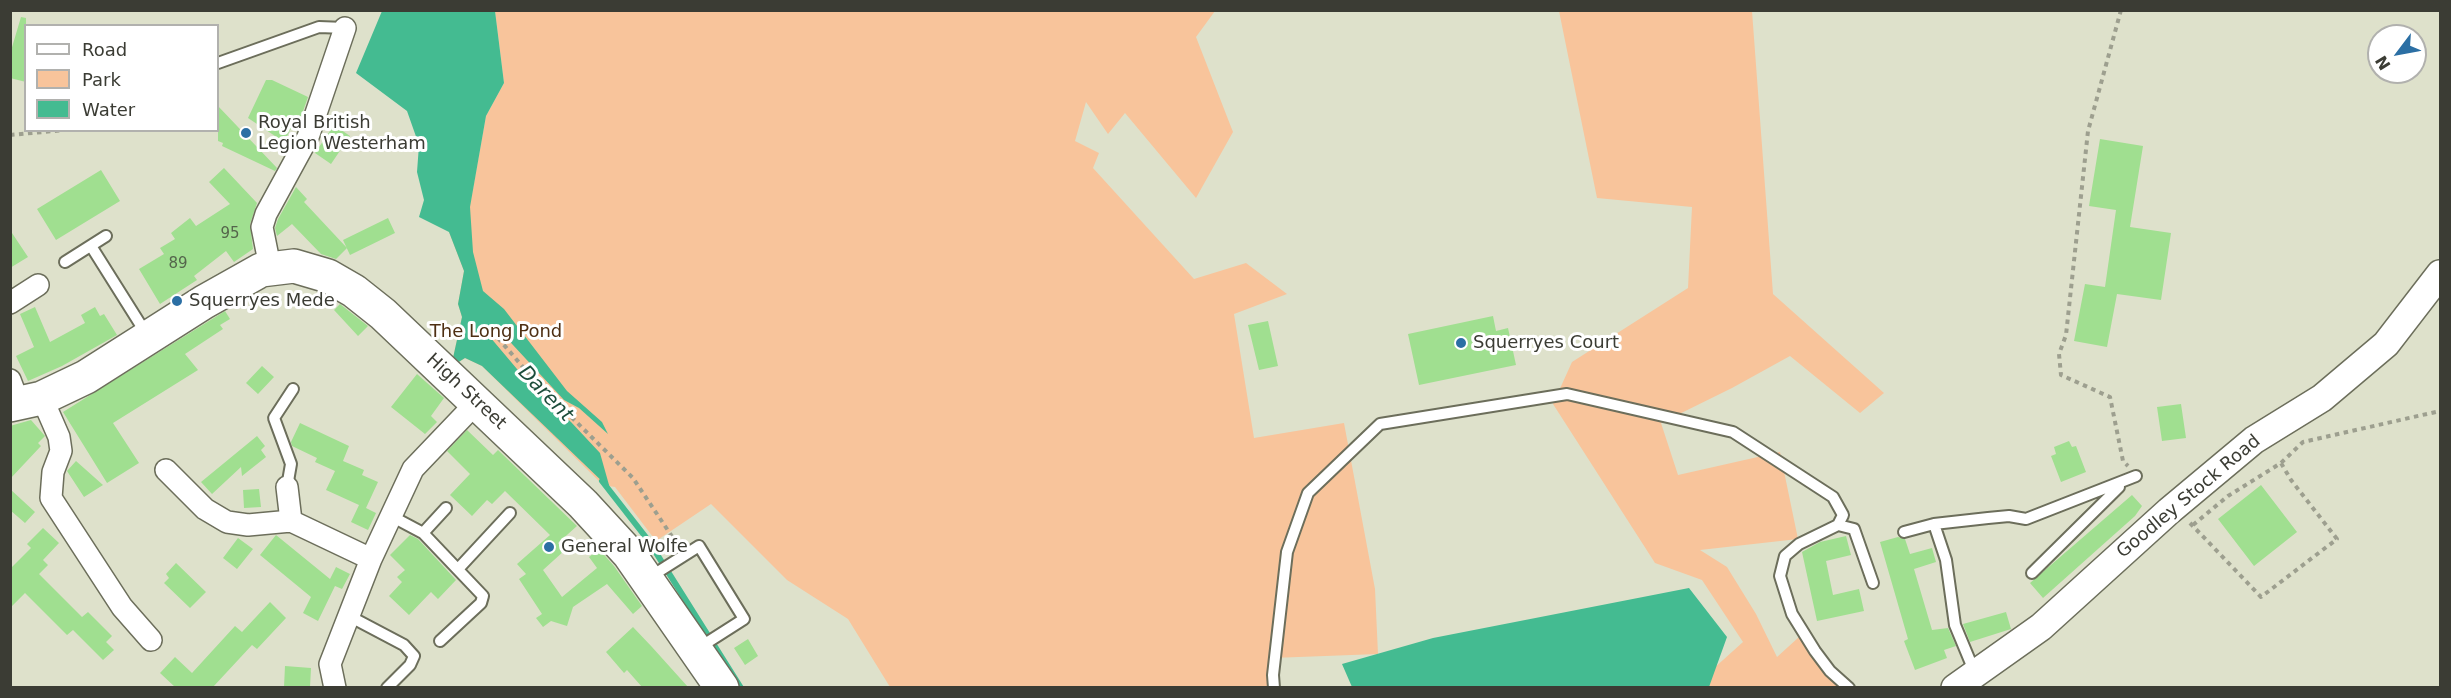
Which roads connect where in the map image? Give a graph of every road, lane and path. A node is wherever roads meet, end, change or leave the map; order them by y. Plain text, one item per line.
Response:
1 (2121, 10) edge
2 (345, 28) joint
3 (219, 63) edge
4 (43, 132) edge
5 (10, 135) edge
6 (106, 236) dead end
7 (91, 246) junction
8 (65, 262) dead end
9 (270, 267) junction
10 (2440, 274) edge
11 (38, 285) dead end
12 (10, 303) edge
13 (148, 338) junction
14 (498, 338) dead end
15 (293, 389) dead end
16 (21, 397) edge
17 (477, 402) junction
18 (2440, 411) edge
19 (2281, 463) junction
20 (166, 470) dead end
21 (2136, 476) joint
22 (2124, 482) junction
23 (287, 488) joint
24 (446, 508) dead end
25 (2169, 511) junction
26 (510, 513) dead end
27 (391, 516) junction
28 (291, 521) junction
29 (1934, 524) junction
30 (1838, 525) junction
31 (2193, 525) junction
32 (423, 532) junction
33 (1904, 532) dead end
34 (680, 557) junction
35 (371, 559) junction
36 (459, 568) junction
37 (2032, 573) dead end
38 (654, 574) junction
39 (1873, 583) dead end
40 (349, 616) junction
41 (151, 639) dead end
42 (440, 641) dead end
43 (708, 642) junction
44 (1965, 680) edge
45 (335, 687) edge
46 (387, 687) edge
47 (722, 687) edge
48 (1274, 687) edge
49 (1849, 687) edge

1 - 21 path
2 - 3 lane
2 - 9 street
4 - 5 path
6 - 7 lane
7 - 8 lane
7 - 13 lane
9 - 13 main road, High Street
9 - 17 main road, High Street
10 - 25 street, Goodley Stock Road
11 - 12 street
13 - 16 main road, High Street
14 - 34 path
15 - 23 lane
16 - 41 street
17 - 27 street
17 - 38 main road, High Street
18 - 19 path
19 - 31 path
19 - 31 path
20 - 28 street
21 - 22 lane
22 - 29 lane
22 - 37 lane
23 - 28 street
24 - 32 lane
25 - 31 path
25 - 44 street, Goodley Stock Road
26 - 36 lane
27 - 32 lane
27 - 35 street
28 - 35 street
29 - 33 lane
29 - 44 lane
30 - 39 lane
30 - 48 lane
30 - 49 lane
32 - 36 lane
34 - 38 lane
34 - 43 lane
35 - 40 street
36 - 42 lane
38 - 43 main road, High Street
40 - 45 street
40 - 46 lane
43 - 47 main road, High Street

